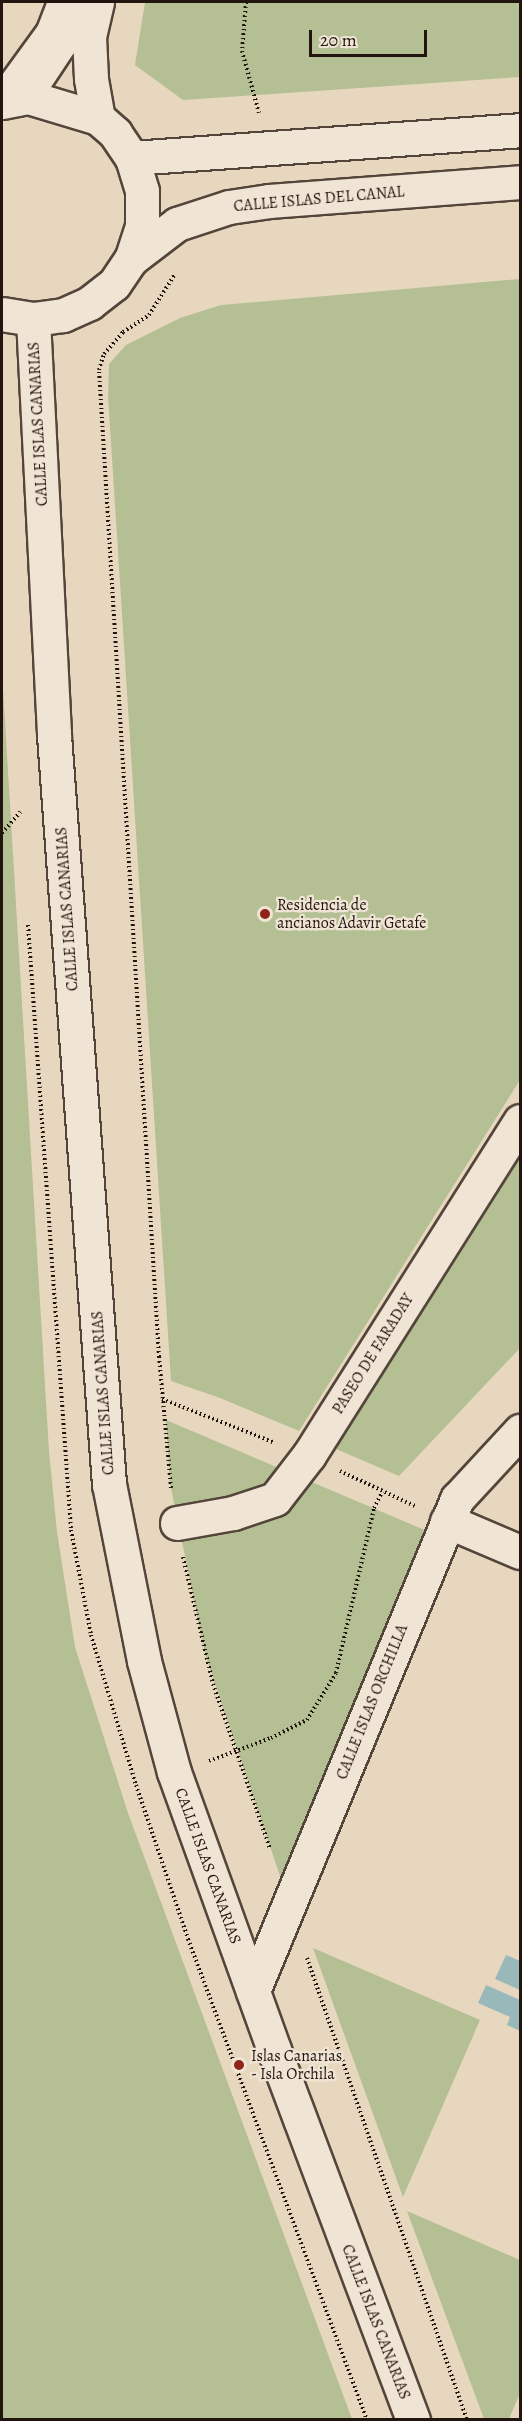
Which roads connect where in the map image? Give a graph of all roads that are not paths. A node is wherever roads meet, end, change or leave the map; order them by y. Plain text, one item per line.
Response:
1 (58, 2) edge
2 (76, 2) edge
3 (97, 2) edge
4 (6, 98) edge
5 (98, 118) junction
6 (520, 130) edge
7 (132, 158) junction
8 (520, 182) edge
9 (131, 259) junction
10 (2, 314) edge
11 (33, 319) junction
12 (520, 1121) edge
13 (520, 1431) edge
14 (447, 1521) junction
15 (177, 1523) road end
16 (520, 1552) edge
17 (253, 1991) junction
18 (413, 2420) edge

1 - 4 lane
2 - 4 street
3 - 5 street
4 - 5 street
5 - 7 street
6 - 7 street
7 - 9 street
8 - 9 street, CALLE ISLAS DEL CANAL
9 - 11 street
10 - 11 street
11 - 17 street, CALLE ISLAS CANARIAS
12 - 15 street, PASEO DE FARADAY
13 - 14 street, CALLE ISLAS ORCHILLA
14 - 16 street
14 - 17 street, CALLE ISLAS ORCHILLA
17 - 18 street, CALLE ISLAS CANARIAS

